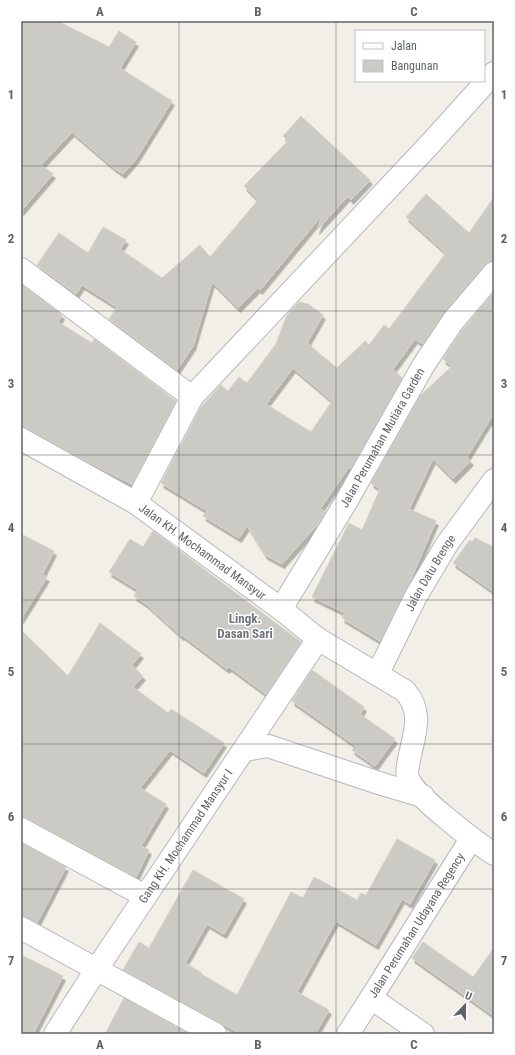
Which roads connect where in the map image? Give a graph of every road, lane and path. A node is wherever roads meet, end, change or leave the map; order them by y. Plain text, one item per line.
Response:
1 (494, 72) edge
2 (21, 269) edge
3 (494, 273) edge
4 (192, 397) junction
5 (21, 439) edge
6 (494, 480) edge
7 (136, 502) junction
8 (281, 609) junction
9 (318, 639) junction
10 (378, 673) junction
11 (244, 750) junction
12 (423, 796) junction
13 (21, 829) edge
14 (471, 839) junction
15 (494, 854) edge
16 (145, 896) junction
17 (21, 928) edge
18 (96, 970) junction
19 (370, 998) junction
20 (55, 1034) edge
21 (215, 1034) edge
22 (348, 1034) edge
23 (423, 1034) edge

1 - 4 street
2 - 4 street
3 - 8 street, Jalan Perumahan Mutiara Garden
4 - 7 street
5 - 7 street, Jalan KH. Mochammad Mansyur
6 - 10 street, Jalan Datu Brenge
7 - 8 street, Jalan KH. Mochammad Mansyur
8 - 9 street, Jalan KH. Mochammad Mansyur
9 - 10 street, Jalan KH. Mochammad Mansyur
9 - 11 street, Gang KH. Mochammad Mansyur I
10 - 12 street, Jalan KH. Mochammad Mansyur
11 - 12 street
11 - 16 street, Gang KH. Mochammad Mansyur I
12 - 14 street, Jalan KH. Mochammad Mansyur
13 - 16 street
14 - 15 street, Jalan KH. Mochammad Mansyur
14 - 19 street, Jalan Perumahan Udayana Regency
16 - 18 street, Gang KH. Mochammad Mansyur I
17 - 18 street
18 - 20 street, Gang KH. Mochammad Mansyur I
18 - 21 street
19 - 22 street
19 - 23 street, Jalan Perumahan Udayana Regency

